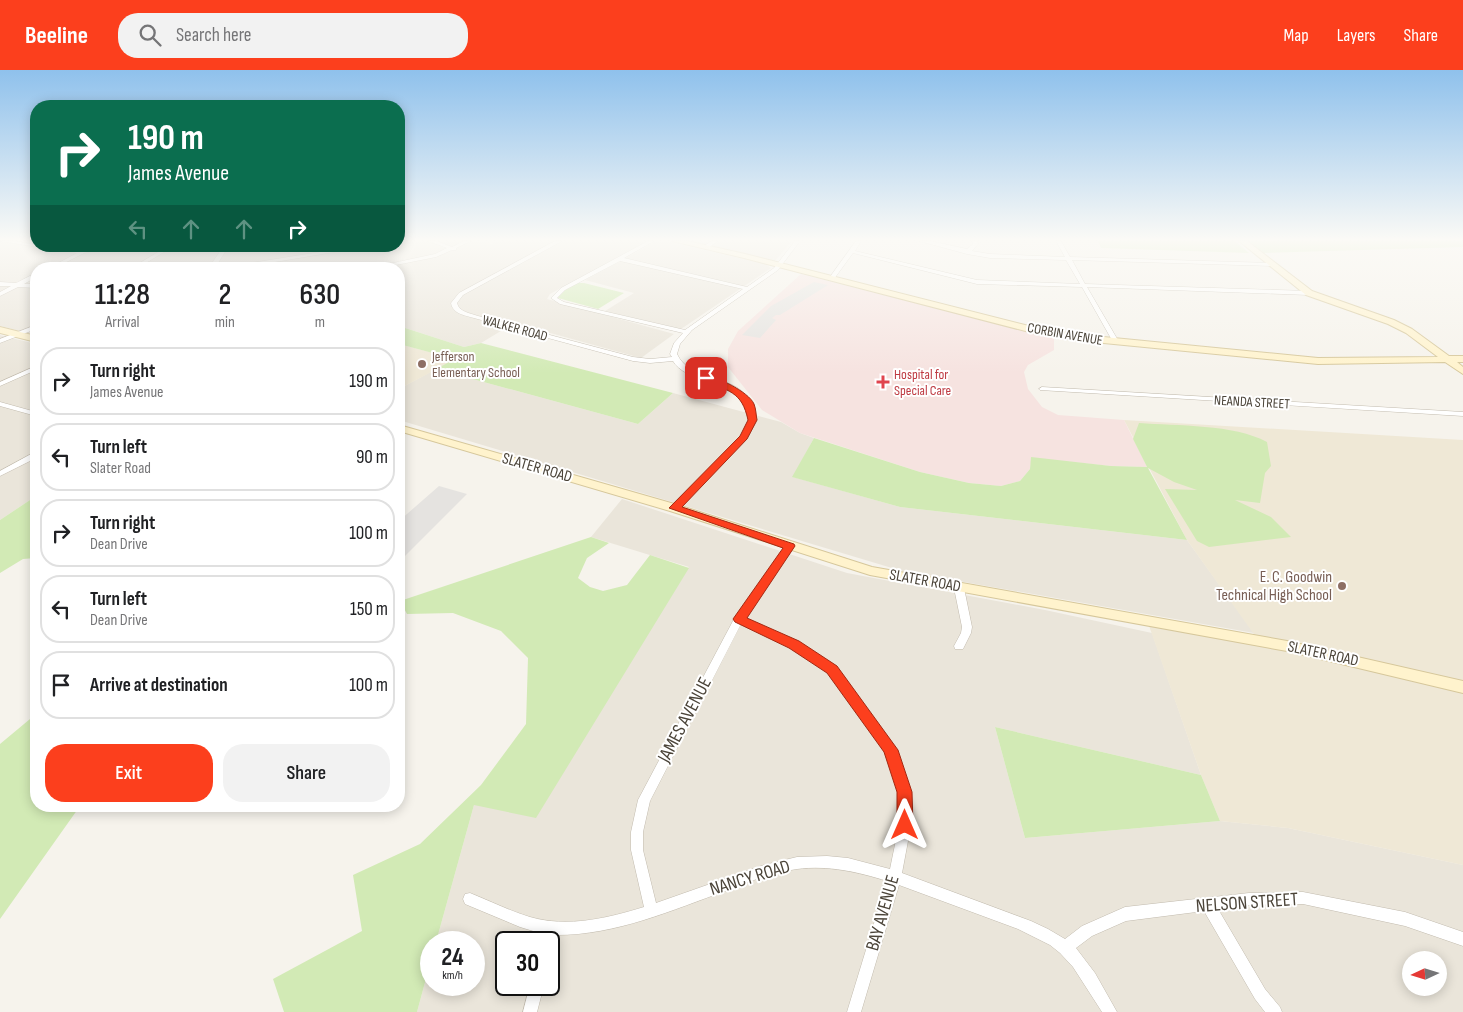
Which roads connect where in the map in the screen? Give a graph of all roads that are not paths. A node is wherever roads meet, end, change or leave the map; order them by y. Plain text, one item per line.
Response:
1 (17, 285) joint
2 (478, 285) edge
3 (571, 285) edge
4 (732, 285) edge
5 (750, 285) edge
6 (859, 285) edge
7 (1056, 285) edge
8 (1299, 285) edge
9 (30, 286) edge
10 (1084, 286) junction
11 (745, 288) junction
12 (1309, 292) junction
13 (0, 294) edge
14 (30, 329) edge
15 (0, 330) edge
16 (685, 332) junction
17 (16, 334) junction
18 (30, 338) edge
19 (0, 341) edge
20 (1116, 342) junction
21 (1447, 358) junction
22 (675, 359) junction
23 (1463, 359) edge
24 (1463, 370) edge
25 (30, 371) edge
26 (0, 384) edge
27 (1042, 389) dead end
28 (0, 404) edge
29 (30, 412) edge
30 (1463, 414) edge
31 (405, 430) edge
32 (30, 458) edge
33 (0, 474) edge
34 (674, 508) junction
35 (790, 546) junction
36 (959, 588) junction
37 (739, 619) junction
38 (959, 646) dead end
39 (1463, 687) edge
40 (895, 877) junction
41 (470, 899) dead end
42 (1207, 904) junction
43 (651, 910) junction
44 (551, 928) junction
45 (550, 931) edge
46 (1463, 939) edge
47 (1065, 948) junction
48 (534, 996) edge
49 (530, 1012) edge
50 (854, 1012) edge
51 (1110, 1012) edge
52 (1275, 1012) edge

1 - 9 street
1 - 13 street
2 - 22 street, WALKER ROAD
3 - 16 street
4 - 11 street
5 - 11 street
6 - 20 main road, CORBIN AVENUE
7 - 10 street
8 - 12 main road
10 - 12 street
10 - 20 street
11 - 16 street
12 - 21 main road
14 - 17 street
15 - 17 main road
16 - 22 street
17 - 18 main road
17 - 19 street
20 - 21 main road, CORBIN AVENUE
21 - 23 main road, CORBIN AVENUE
21 - 24 main road
22 - 34 street
25 - 26 street
27 - 30 street, NEANDA STREET
28 - 29 street
31 - 34 main road, SLATER ROAD
32 - 33 street
34 - 35 main road, SLATER ROAD
35 - 36 main road, SLATER ROAD
35 - 37 street, JAMES AVENUE
36 - 38 street
36 - 39 main road, SLATER ROAD
37 - 40 street, BAY AVENUE
37 - 43 street, JAMES AVENUE
40 - 43 street, NANCY ROAD
40 - 47 street, NANCY ROAD
40 - 50 street, BAY AVENUE
41 - 44 street, NANCY ROAD
42 - 46 street, NELSON STREET
42 - 47 street, NELSON STREET
42 - 52 street
43 - 44 street, NANCY ROAD
44 - 45 street
47 - 51 street, NANCY ROAD
48 - 49 street

